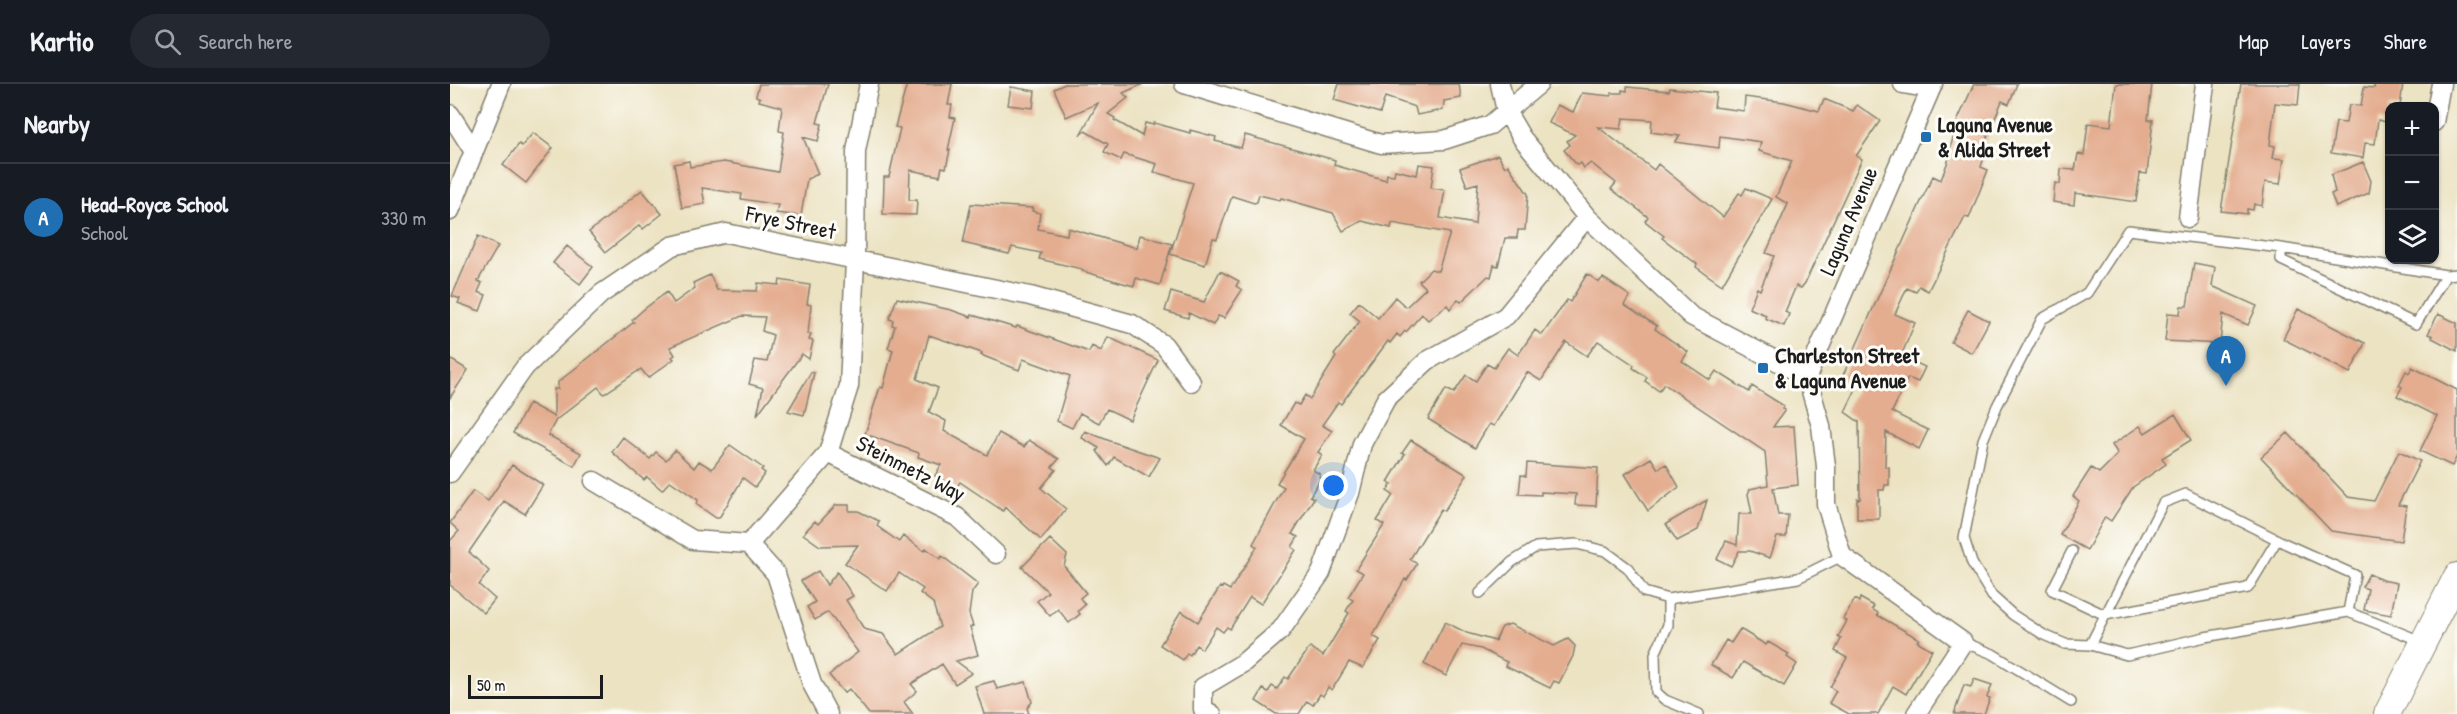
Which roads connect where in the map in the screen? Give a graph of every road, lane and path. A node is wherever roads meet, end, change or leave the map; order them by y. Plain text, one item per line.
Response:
1 (501, 84) edge
2 (869, 84) edge
3 (1184, 84) edge
4 (1500, 84) edge
5 (1539, 84) edge
6 (1903, 84) edge
7 (2205, 84) edge
8 (2440, 84) edge
9 (1932, 86) edge
10 (2437, 102) edge
11 (1506, 111) junction
12 (450, 114) edge
13 (473, 150) junction
14 (450, 211) edge
15 (1587, 217) junction
16 (2188, 227) junction
17 (2281, 248) junction
18 (855, 261) junction
19 (2457, 274) edge
20 (2446, 275) junction
21 (1807, 377) junction
22 (1191, 382) dead end
23 (828, 453) junction
24 (450, 473) edge
25 (594, 481) dead end
26 (2277, 540) junction
27 (748, 544) junction
28 (2072, 551) dead end
29 (996, 554) dead end
30 (1842, 556) junction
31 (2457, 576) edge
32 (1480, 593) dead end
33 (1668, 599) junction
34 (2348, 612) junction
35 (2105, 615) junction
36 (1963, 642) junction
37 (2424, 642) junction
38 (2090, 645) junction
39 (2071, 702) dead end
40 (1204, 712) edge
41 (828, 714) edge
42 (1699, 714) edge
43 (1916, 714) edge
44 (2387, 714) edge

1 - 13 street
2 - 18 street
3 - 11 street
4 - 11 street
5 - 11 street
6 - 9 street
7 - 16 street
8 - 10 street
9 - 21 street, Laguna Avenue
11 - 15 street
12 - 13 street
13 - 14 street
15 - 21 street
15 - 40 street
16 - 17 lane
16 - 38 lane
17 - 20 lane
17 - 20 lane
18 - 22 street, Frye Street
18 - 23 street
18 - 24 street, Frye Street
19 - 20 lane
21 - 30 street
23 - 27 street
23 - 29 street, Steinmetz Way
25 - 27 street
26 - 34 lane
26 - 35 lane
26 - 35 lane
27 - 41 street
28 - 35 lane
30 - 33 lane
30 - 36 street
31 - 37 main road
32 - 33 lane
33 - 42 lane
34 - 37 lane
34 - 38 lane
35 - 38 lane
36 - 39 lane
36 - 43 street
37 - 44 main road

